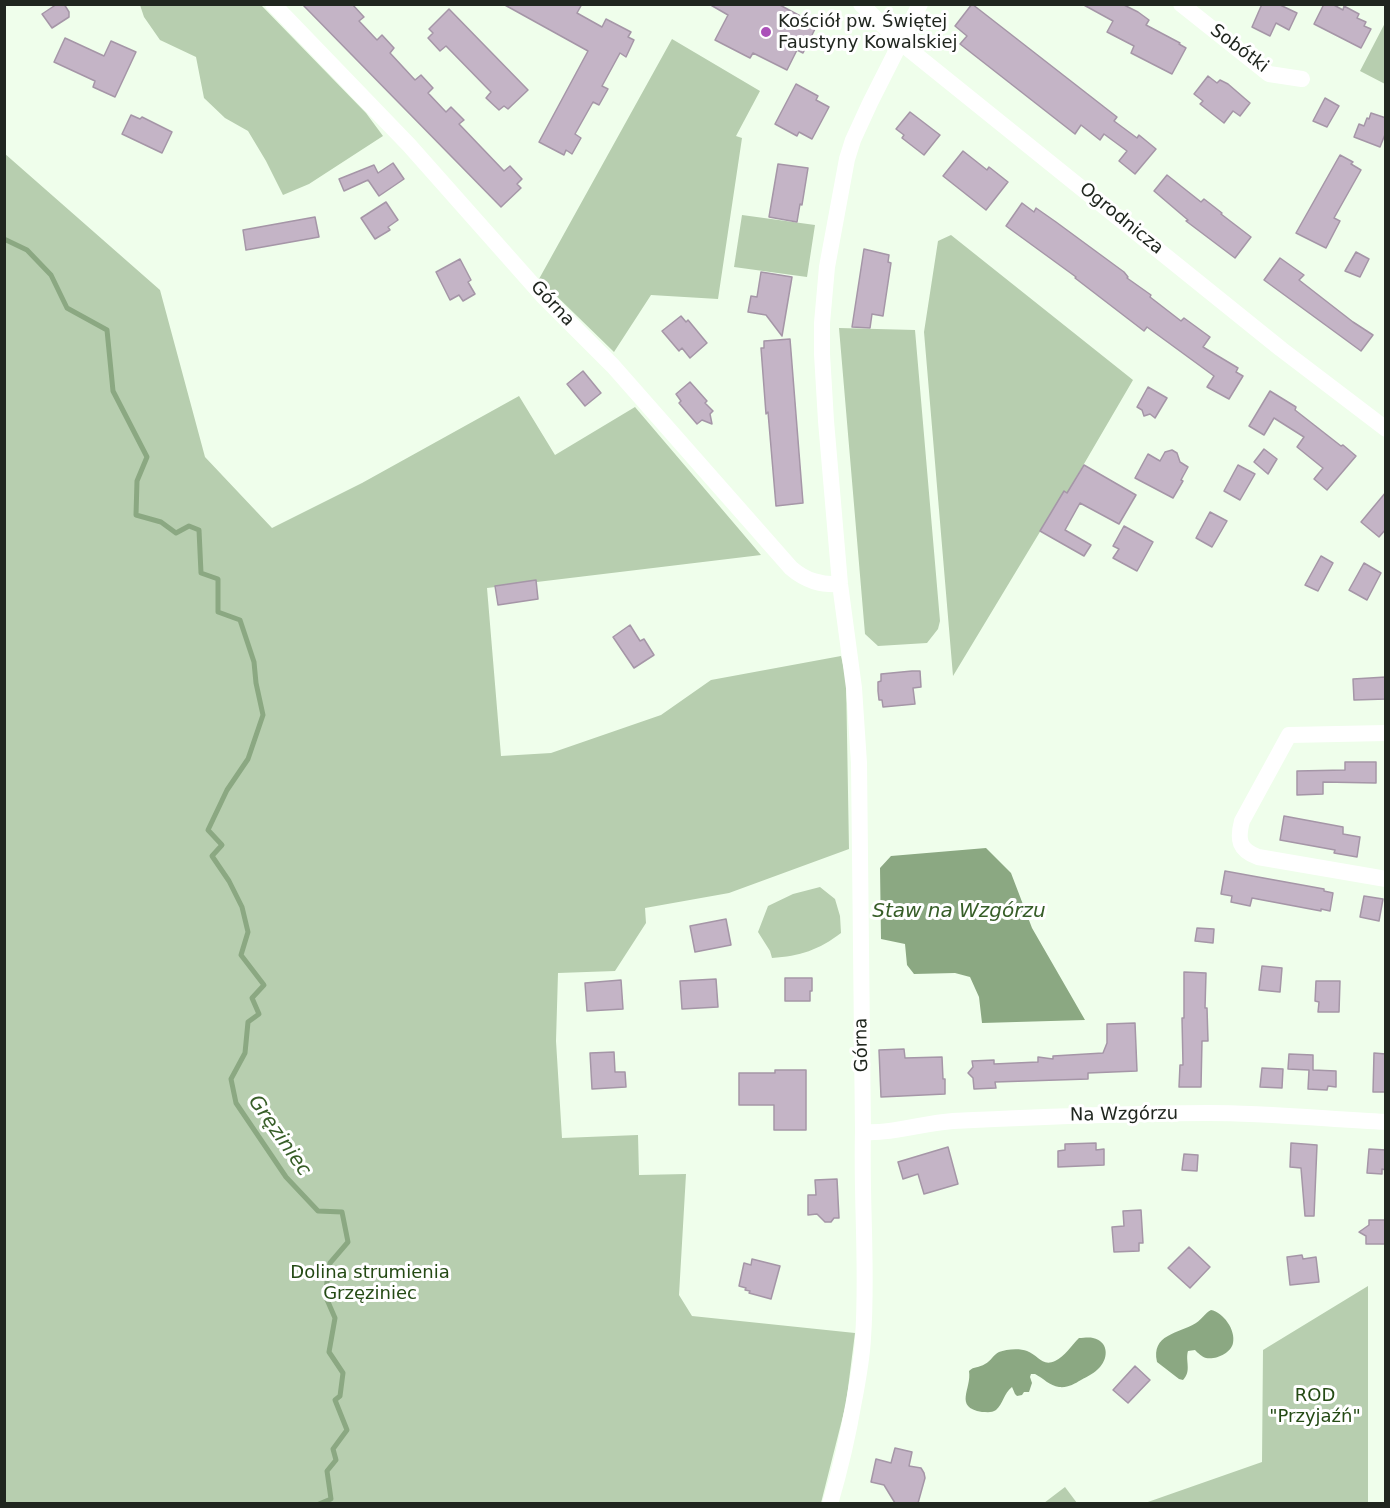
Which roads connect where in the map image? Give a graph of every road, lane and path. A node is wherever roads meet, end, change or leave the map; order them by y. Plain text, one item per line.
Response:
1 (273, 4) edge
2 (861, 4) edge
3 (920, 4) edge
4 (1181, 4) edge
5 (900, 42) junction
6 (1302, 79) dead end
7 (1386, 429) edge
8 (840, 584) junction
9 (1386, 733) edge
10 (1386, 879) edge
11 (1386, 1122) edge
12 (862, 1132) junction
13 (830, 1503) edge

1 - 8 street, Górna
2 - 5 street, Ogrodnicza
3 - 5 street, Górna
4 - 6 street, Sobótki
5 - 7 street, Ogrodnicza
5 - 8 street, Górna
8 - 12 street, Górna
9 - 10 street
11 - 12 street, Na Wzgórzu
12 - 13 street, Górna

